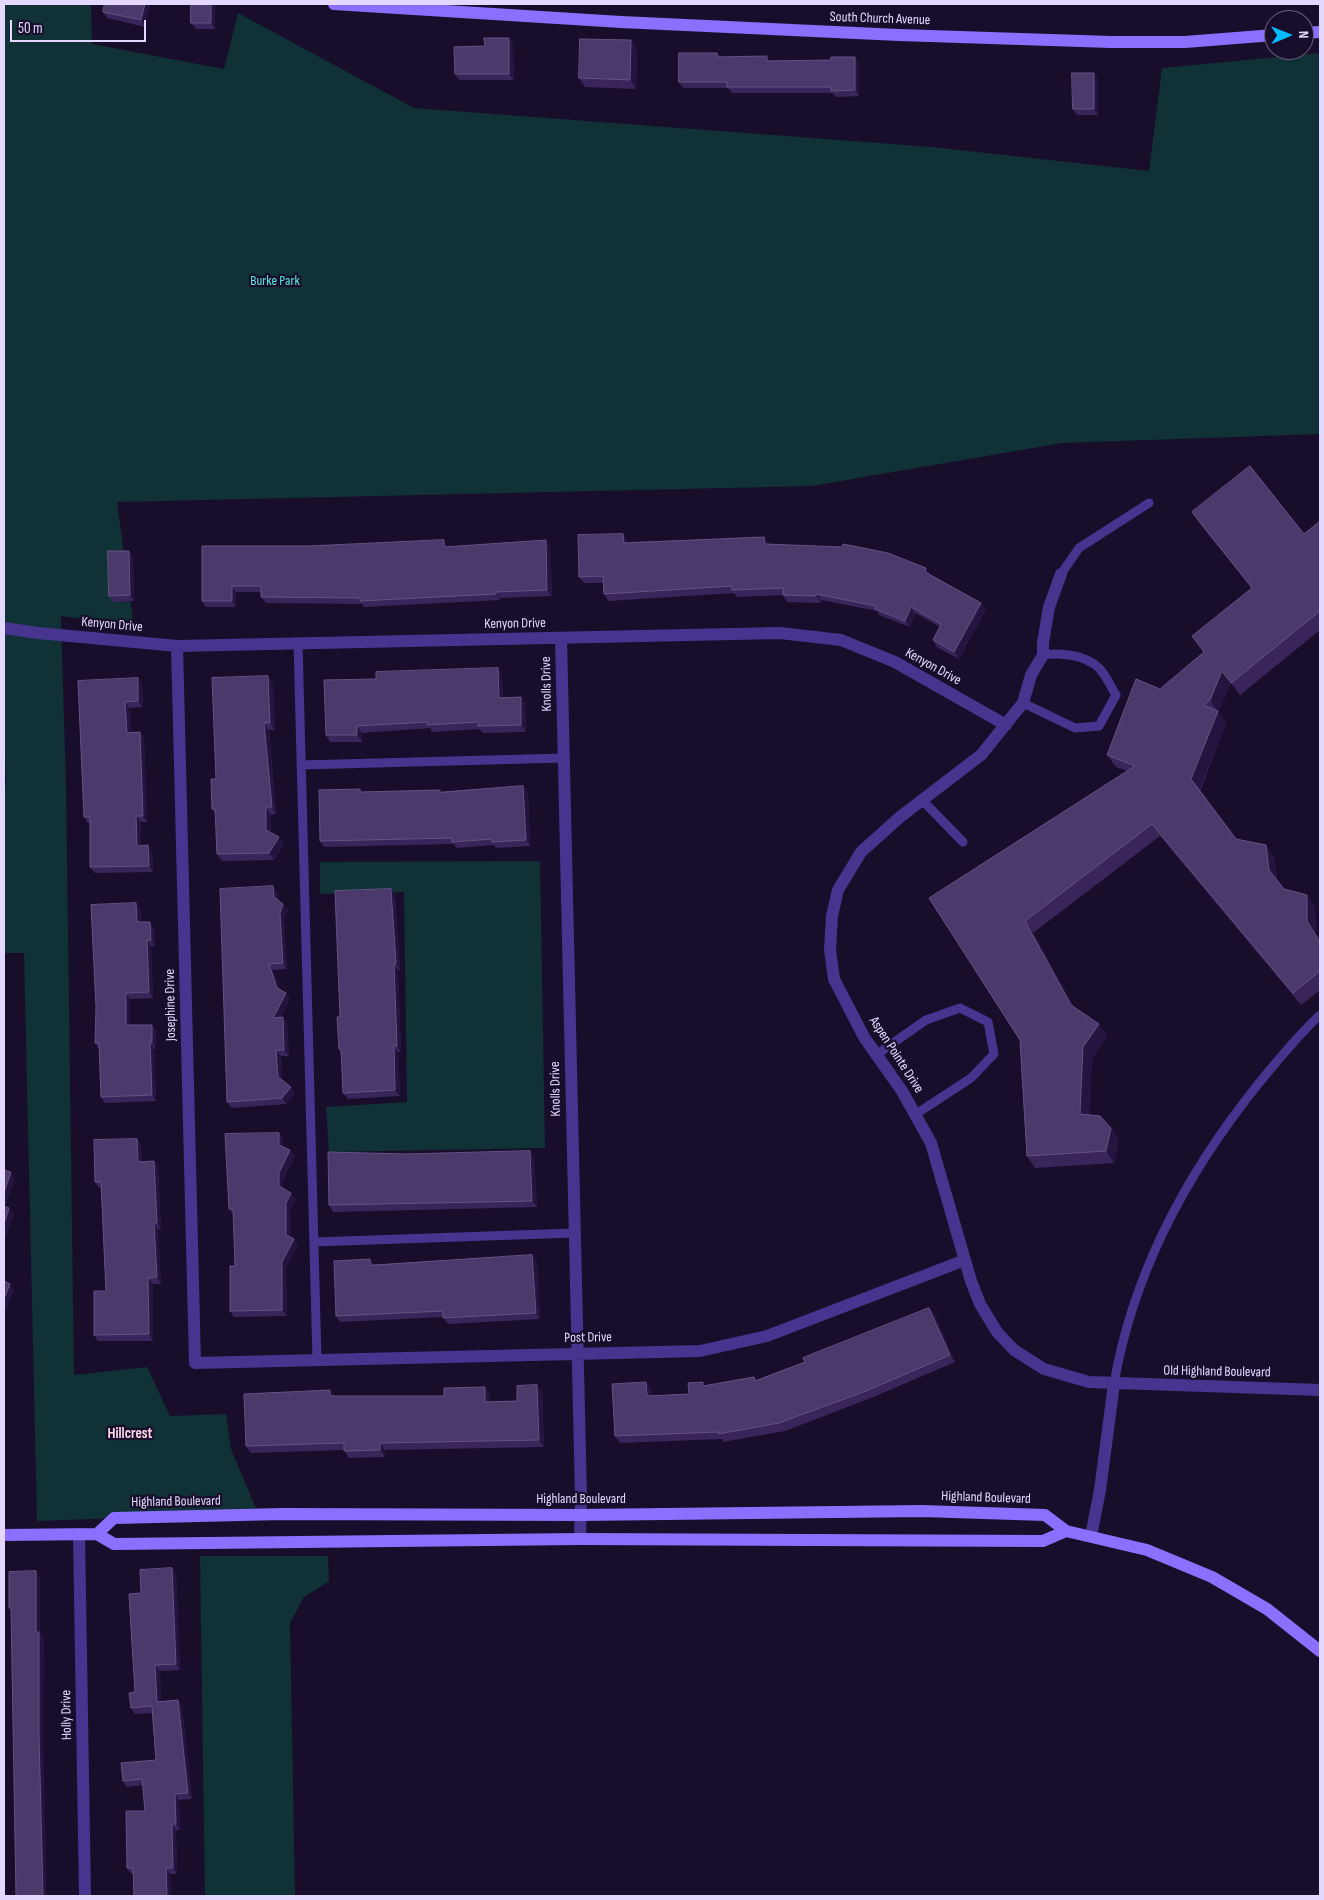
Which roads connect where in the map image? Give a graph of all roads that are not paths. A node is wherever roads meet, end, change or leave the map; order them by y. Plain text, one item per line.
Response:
1 (334, 4) edge
2 (1264, 37) edge
3 (1150, 503) dead end
4 (1060, 574) joint
5 (4, 628) edge
6 (561, 638) junction
7 (298, 643) junction
8 (177, 646) junction
9 (1044, 655) junction
10 (1023, 703) junction
11 (1006, 725) junction
12 (564, 758) junction
13 (301, 765) junction
14 (922, 800) junction
15 (963, 842) dead end
16 (1320, 1015) edge
17 (876, 1055) junction
18 (916, 1114) junction
19 (574, 1233) junction
20 (314, 1242) junction
21 (965, 1260) junction
22 (576, 1354) junction
23 (317, 1360) junction
24 (195, 1363) joint
25 (1114, 1384) junction
26 (1320, 1390) edge
27 (580, 1515) junction
28 (1066, 1531) junction
29 (79, 1534) junction
30 (97, 1534) junction
31 (4, 1535) edge
32 (1091, 1536) junction
33 (580, 1539) junction
34 (1320, 1651) edge
35 (85, 1896) edge

1 - 2 main road, South Church Avenue
3 - 4 lane
4 - 9 street
5 - 8 street, Kenyon Drive
6 - 7 street, Kenyon Drive
6 - 11 street, Kenyon Drive
6 - 12 street, Knolls Drive
7 - 8 street, Kenyon Drive
7 - 13 lane
8 - 24 street, Josephine Drive
9 - 10 street
9 - 10 lane
10 - 11 street, Aspen Pointe Drive
11 - 14 street, Aspen Pointe Drive
12 - 13 lane
12 - 19 street, Knolls Drive
13 - 20 lane
14 - 15 lane
14 - 17 street, Aspen Pointe Drive
16 - 25 lane
17 - 18 street, Aspen Pointe Drive
17 - 18 lane
18 - 21 street, Aspen Pointe Drive
19 - 20 lane
19 - 22 street, Knolls Drive
20 - 23 lane
21 - 22 street, Post Drive
21 - 25 street, Aspen Pointe Drive
22 - 23 street, Post Drive
22 - 27 street, Knolls Drive
23 - 24 street, Post Drive
25 - 26 street, Old Highland Boulevard
25 - 32 street
27 - 28 main road, Highland Boulevard
27 - 30 main road, Highland Boulevard
27 - 33 street, Knolls Drive
28 - 32 main road, Highland Boulevard
28 - 33 main road
29 - 30 main road
29 - 31 main road
29 - 35 street, Holly Drive
30 - 33 main road
32 - 34 main road, Highland Boulevard

